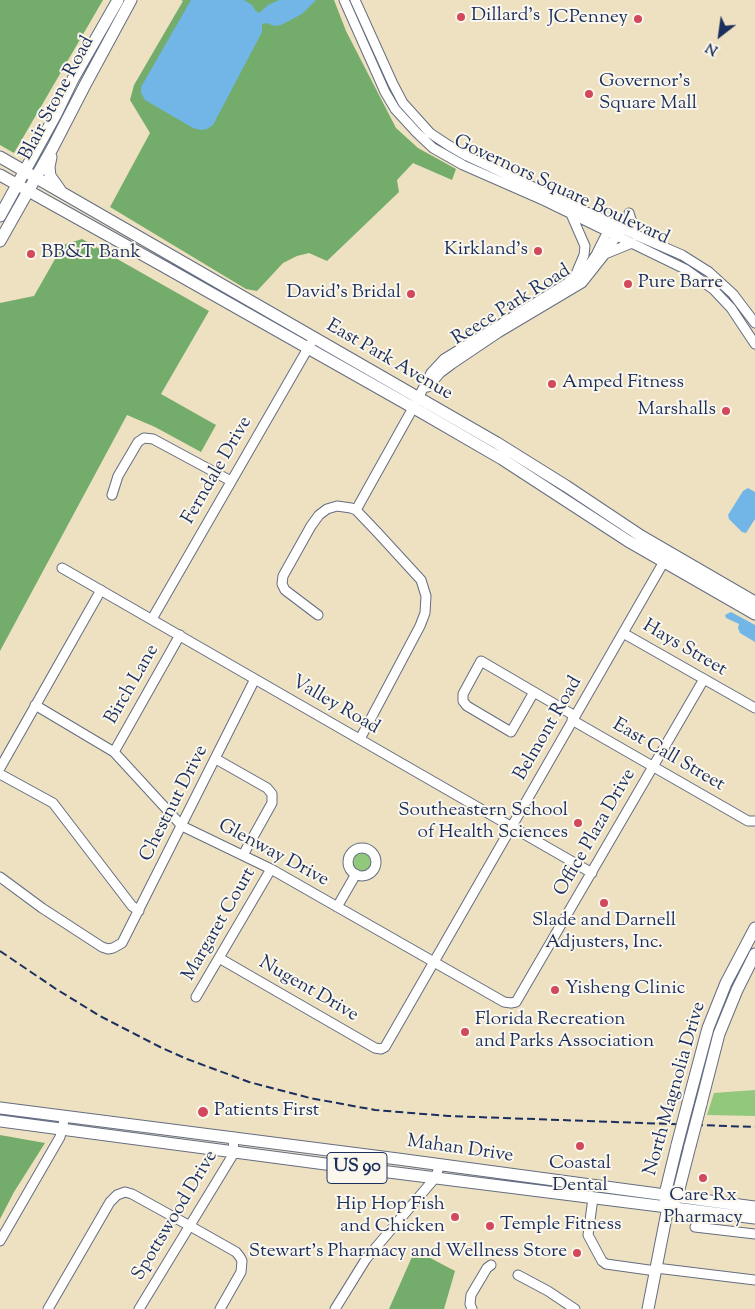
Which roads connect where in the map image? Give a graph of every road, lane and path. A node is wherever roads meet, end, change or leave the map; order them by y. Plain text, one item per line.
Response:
1 (118, 0) edge
2 (131, 0) edge
3 (344, 0) edge
4 (356, 0) edge
5 (73, 78) junction
6 (84, 85) junction
7 (41, 141) junction
8 (54, 147) junction
9 (467, 156) junction
10 (4, 159) edge
11 (463, 165) junction
12 (25, 172) junction
13 (0, 175) edge
14 (36, 178) junction
15 (17, 185) junction
16 (28, 192) junction
17 (62, 193) junction
18 (45, 201) junction
19 (16, 213) junction
20 (629, 213) dead end
21 (572, 214) junction
22 (0, 216) edge
23 (610, 227) junction
24 (619, 232) junction
25 (634, 240) junction
26 (0, 241) edge
27 (605, 254) junction
28 (693, 262) junction
29 (687, 271) junction
30 (575, 277) junction
31 (755, 323) edge
32 (314, 338) junction
33 (755, 344) edge
34 (308, 348) junction
35 (416, 403) junction
36 (231, 482) junction
37 (112, 495) dead end
38 (356, 510) junction
39 (666, 557) junction
40 (62, 568) dead end
41 (101, 590) junction
42 (755, 602) edge
43 (755, 614) edge
44 (318, 615) dead end
45 (152, 619) junction
46 (623, 633) junction
47 (180, 635) junction
48 (255, 679) junction
49 (704, 679) junction
50 (534, 692) junction
51 (36, 705) junction
52 (755, 708) edge
53 (574, 718) junction
54 (360, 740) junction
55 (114, 752) junction
56 (216, 759) junction
57 (654, 767) junction
58 (0, 768) edge
59 (0, 774) edge
60 (753, 823) edge
61 (182, 826) junction
62 (511, 827) junction
63 (243, 856) junction
64 (271, 869) junction
65 (592, 873) junction
66 (356, 874) dead end
67 (0, 877) edge
68 (337, 907) junction
69 (139, 910) junction
70 (755, 928) edge
71 (744, 948) junction
72 (755, 954) edge
73 (219, 958) junction
74 (434, 962) junction
75 (196, 997) dead end
76 (516, 1002) joint
77 (705, 1038) junction
78 (717, 1042) junction
79 (381, 1049) joint
80 (0, 1108) edge
81 (65, 1116) junction
82 (0, 1122) edge
83 (62, 1130) junction
84 (233, 1138) junction
85 (337, 1152) junction
86 (234, 1153) junction
87 (440, 1165) junction
88 (333, 1166) junction
89 (512, 1174) junction
90 (435, 1178) junction
91 (510, 1187) junction
92 (677, 1197) junction
93 (594, 1198) junction
94 (666, 1201) junction
95 (755, 1208) edge
96 (695, 1210) junction
97 (755, 1218) edge
98 (190, 1226) junction
99 (695, 1226) dead end
100 (706, 1228) junction
101 (755, 1234) edge
102 (0, 1241) edge
103 (491, 1265) dead end
104 (656, 1270) junction
105 (518, 1275) dead end
106 (755, 1280) edge
107 (48, 1309) edge
108 (139, 1309) edge
109 (220, 1309) edge
110 (335, 1309) edge
111 (472, 1309) edge
112 (575, 1309) edge
113 (648, 1309) edge

1 - 5 main road, Blair Stone Road
2 - 6 main road, Blair Stone Road
3 - 11 street, Governors Square Boulevard
4 - 9 street, Governors Square Boulevard
5 - 6 main road
5 - 7 main road, Blair Stone Road
6 - 8 main road, Blair Stone Road
7 - 10 main road
7 - 12 main road, Blair Stone Road
8 - 14 main road, Blair Stone Road
8 - 17 main road
9 - 11 street
9 - 23 street, Governors Square Boulevard
10 - 12 main road, East Park Avenue
11 - 21 street, Governors Square Boulevard
12 - 14 main road, East Park Avenue
12 - 15 main road, Blair Stone Road
13 - 15 main road, East Park Avenue
14 - 16 main road, Blair Stone Road
14 - 17 main road, East Park Avenue
15 - 16 main road, East Park Avenue
15 - 22 main road, Blair Stone Road
16 - 18 main road, East Park Avenue
16 - 19 main road, Blair Stone Road
17 - 32 main road, East Park Avenue
18 - 19 main road
18 - 34 main road, East Park Avenue
19 - 26 main road, Blair Stone Road
20 - 25 street
21 - 23 street, Governors Square Boulevard
21 - 30 street
23 - 24 street, Governors Square Boulevard
23 - 30 street, Reece Park Road
24 - 25 street, Governors Square Boulevard
24 - 27 street, Reece Park Road
25 - 27 street
25 - 28 street, Governors Square Boulevard
25 - 29 street, Governors Square Boulevard
27 - 35 street, Reece Park Road
28 - 29 street
28 - 31 street, Governors Square Boulevard
29 - 33 street, Governors Square Boulevard
30 - 35 street, Reece Park Road
32 - 34 street, Ferndale Drive
32 - 35 main road, East Park Avenue
34 - 35 main road, East Park Avenue
34 - 36 street, Ferndale Drive
35 - 38 street
35 - 39 main road, East Park Avenue
36 - 37 street
36 - 45 street, Ferndale Drive
38 - 44 street
38 - 54 street
39 - 42 main road, East Park Avenue
39 - 43 main road, East Park Avenue
39 - 46 street, Belmont Road
40 - 41 street, Valley Road
41 - 45 street, Valley Road
41 - 51 street
45 - 47 street, Valley Road
46 - 49 street, Hays Street
46 - 53 street, Belmont Road
47 - 48 street, Valley Road
47 - 55 street, Birch Lane
48 - 54 street, Valley Road
48 - 56 street, Chestnut Drive
49 - 52 street, Hays Street
49 - 57 street, Office Plaza Drive
50 - 50 street, East Call Street
50 - 53 street, East Call Street
51 - 55 street, Glenway Drive
51 - 58 street
53 - 57 street, East Call Street
53 - 62 street, Belmont Road
54 - 62 street, Valley Road
55 - 61 street, Glenway Drive
56 - 61 street, Chestnut Drive
56 - 63 street
57 - 60 street, East Call Street
57 - 65 street, Office Plaza Drive
59 - 69 street
61 - 63 street, Glenway Drive
61 - 69 street, Chestnut Drive
62 - 65 street, Valley Road
62 - 74 street, Belmont Road
63 - 64 street, Glenway Drive
64 - 68 street, Glenway Drive
64 - 73 street, Margaret Court
65 - 76 street, Office Plaza Drive
66 - 68 street
67 - 69 street, Chestnut Drive
68 - 74 street, Glenway Drive
70 - 71 main road, North Magnolia Drive
71 - 72 main road
71 - 77 main road, North Magnolia Drive
72 - 78 main road, North Magnolia Drive
73 - 75 street, Margaret Court
73 - 79 street, Nugent Drive
74 - 76 street, Glenway Drive
74 - 79 street, Belmont Road
77 - 78 main road
77 - 94 main road, North Magnolia Drive, bridge
78 - 92 main road, North Magnolia Drive, bridge
80 - 81 main road, Mahan Drive / US 90
81 - 83 street
81 - 84 main road, Mahan Drive / US 90
82 - 83 main road, Mahan Drive / US 90
83 - 86 main road, Mahan Drive / US 90
83 - 102 street
84 - 85 main road, Mahan Drive / US 90
84 - 86 street, Spottswood Drive
85 - 87 main road, Mahan Drive / US 90
85 - 88 main road
86 - 88 main road, Mahan Drive / US 90
86 - 98 street, Spottswood Drive
87 - 89 main road, Mahan Drive / US 90
87 - 90 street
88 - 90 main road, Mahan Drive / US 90
89 - 91 main road
89 - 94 main road, Mahan Drive / US 90
90 - 91 main road, Mahan Drive / US 90
90 - 110 street
91 - 93 main road, Mahan Drive / US 90
92 - 94 main road, North Magnolia Drive
92 - 95 main road
93 - 94 main road, Mahan Drive / US 90
93 - 104 street
94 - 96 main road, US 90
94 - 104 main road, North Magnolia Drive
96 - 97 main road, US 90
96 - 100 street
98 - 107 street
98 - 108 street, Spottswood Drive
98 - 109 street
99 - 100 street
100 - 101 street
103 - 111 street
104 - 106 street
104 - 113 main road, North Magnolia Drive
105 - 112 street

